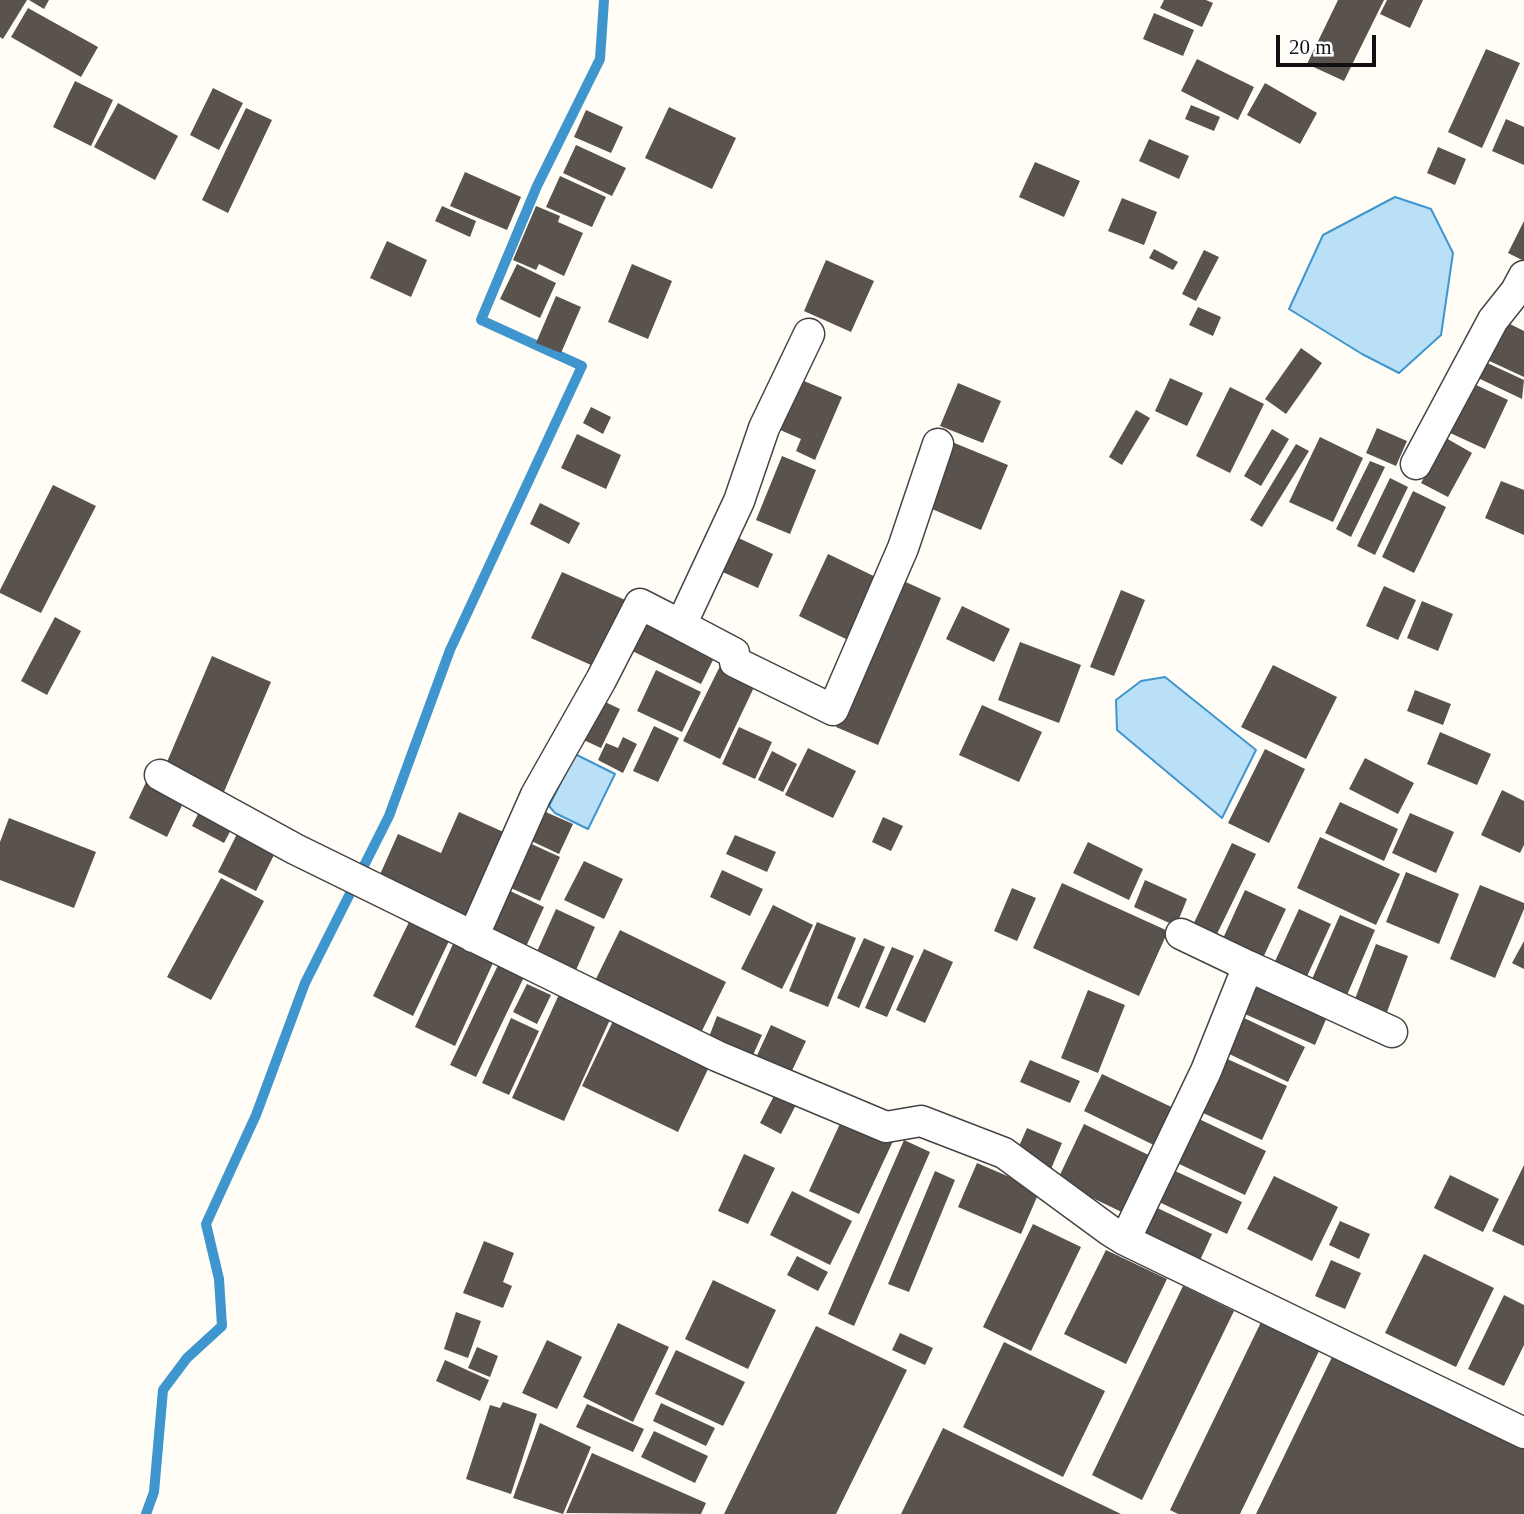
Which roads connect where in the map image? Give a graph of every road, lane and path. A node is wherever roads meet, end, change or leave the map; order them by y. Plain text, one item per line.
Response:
1 (1524, 276) edge
2 (809, 334) dead end
3 (938, 444) dead end
4 (1416, 464) dead end
5 (681, 625) junction
6 (160, 775) dead end
7 (1181, 934) dead end
8 (473, 937) junction
9 (1248, 966) junction
10 (1392, 1032) dead end
11 (1125, 1240) junction
12 (1524, 1433) edge

1 - 4 street
2 - 5 street
3 - 5 street
5 - 8 street
6 - 8 street
7 - 9 street
8 - 11 street
9 - 10 street
9 - 11 street
11 - 12 street

